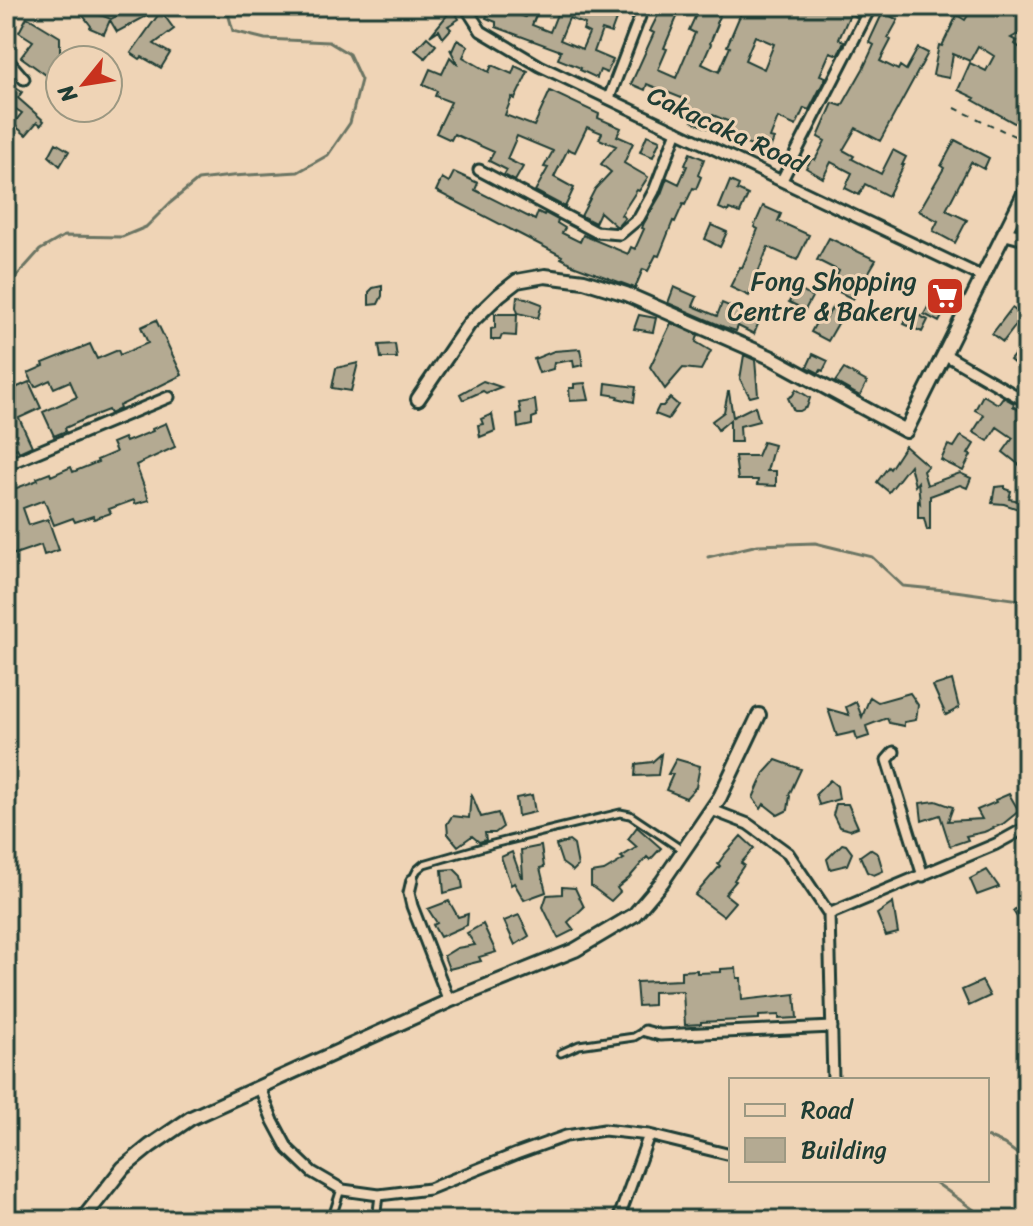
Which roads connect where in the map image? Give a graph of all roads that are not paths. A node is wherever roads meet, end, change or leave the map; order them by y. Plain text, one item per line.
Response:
1 (465, 6) edge
2 (644, 6) edge
3 (869, 10) dead end
4 (6, 58) edge
5 (24, 79) dead end
6 (609, 98) junction
7 (677, 131) junction
8 (479, 170) dead end
9 (782, 180) junction
10 (1027, 188) edge
11 (1004, 233) junction
12 (1027, 239) edge
13 (983, 277) junction
14 (944, 354) junction
15 (169, 397) dead end
16 (418, 399) dead end
17 (1027, 402) edge
18 (6, 465) edge
19 (759, 715) dead end
20 (894, 752) dead end
21 (712, 810) junction
22 (1027, 827) edge
23 (684, 851) junction
24 (923, 876) junction
25 (412, 880) joint
26 (829, 914) junction
27 (449, 1001) junction
28 (832, 1027) junction
29 (645, 1031) joint
30 (561, 1053) dead end
31 (833, 1078) edge
32 (260, 1088) junction
33 (649, 1135) junction
34 (729, 1155) edge
35 (341, 1189) junction
36 (379, 1195) junction
37 (82, 1220) edge
38 (331, 1220) edge
39 (376, 1220) edge
40 (618, 1220) edge

1 - 6 street, Cakacaka Road
2 - 6 street
3 - 9 street
4 - 5 street
6 - 7 street, Cakacaka Road
7 - 8 street
7 - 9 street, Cakacaka Road
9 - 13 street, Cakacaka Road
10 - 11 street
11 - 12 street
11 - 13 street
13 - 14 street
14 - 16 street
14 - 17 street
15 - 18 street
19 - 21 street
20 - 24 street
21 - 23 street
21 - 26 street
22 - 24 street
23 - 25 lane
23 - 27 street
24 - 26 street
25 - 27 street
26 - 28 street
27 - 32 street
28 - 29 street
28 - 31 street
29 - 30 lane
32 - 35 street
32 - 37 street
33 - 34 street
33 - 36 street
33 - 40 street
35 - 36 street
35 - 38 lane
36 - 39 lane

